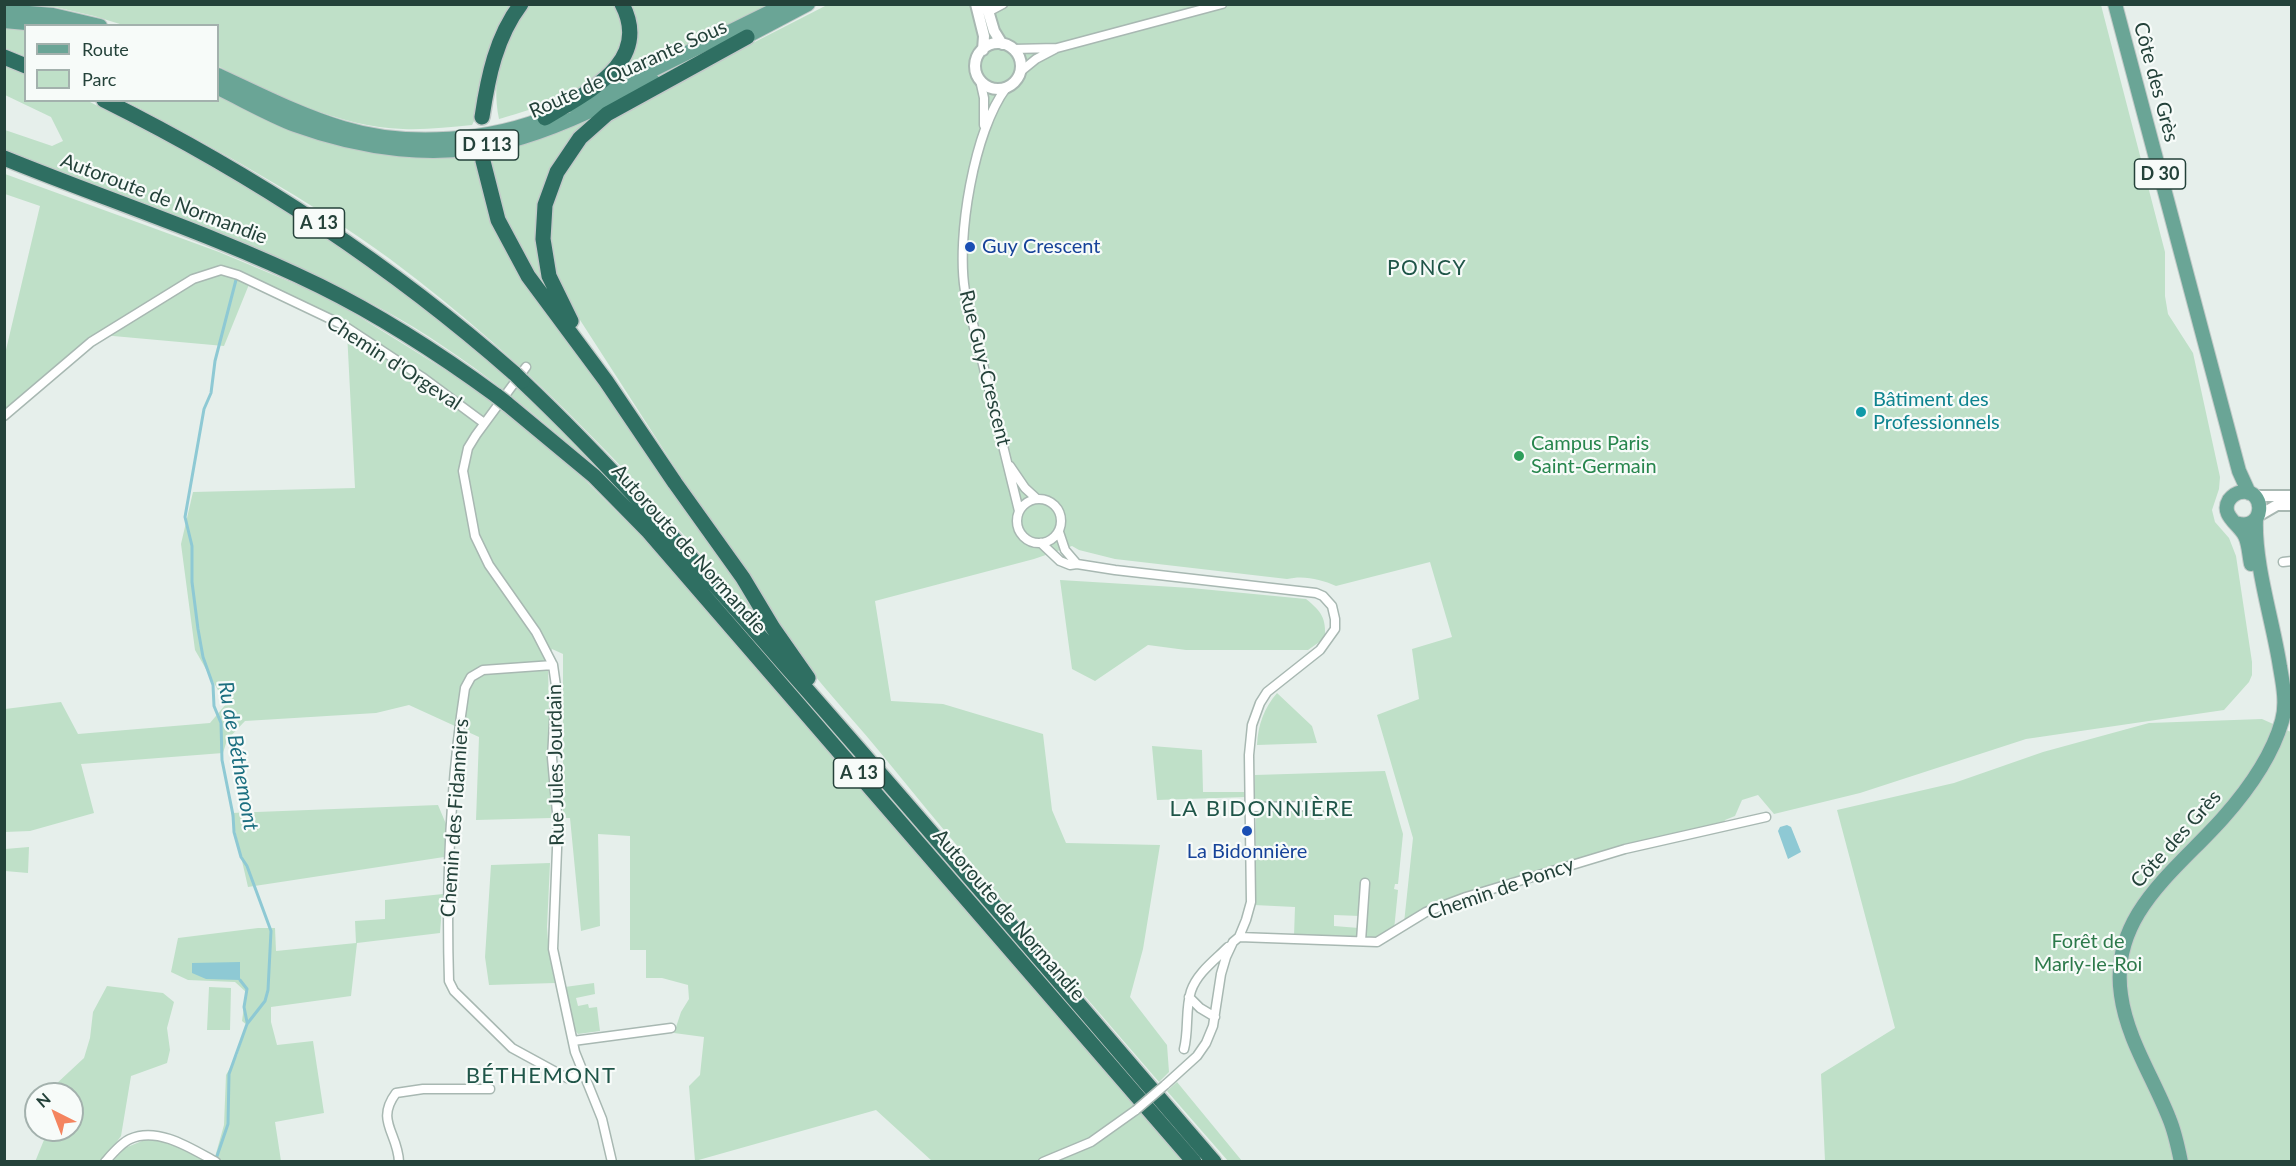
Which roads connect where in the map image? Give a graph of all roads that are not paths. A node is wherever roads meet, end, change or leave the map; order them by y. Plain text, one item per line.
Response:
1 (521, 4) edge
2 (622, 4) edge
3 (786, 4) edge
4 (808, 4) edge
5 (976, 4) edge
6 (1003, 4) edge
7 (1222, 4) edge
8 (2115, 4) edge
9 (987, 8) edge
10 (4, 11) edge
11 (4, 21) edge
12 (37, 24) edge
13 (91, 24) edge
14 (747, 37) junction
15 (1002, 44) junction
16 (1057, 48) junction
17 (1013, 49) junction
18 (983, 50) junction
19 (4, 57) edge
20 (24, 65) edge
21 (1020, 72) junction
22 (219, 75) edge
23 (980, 81) junction
24 (1006, 87) junction
25 (219, 88) edge
26 (108, 102) edge
27 (482, 117) dead end
28 (544, 118) junction
29 (984, 131) junction
30 (4, 158) edge
31 (483, 161) dead end
32 (4, 169) edge
33 (65, 183) junction
34 (2204, 343) junction
35 (521, 374) junction
36 (606, 381) junction
37 (4, 416) edge
38 (484, 423) junction
39 (1008, 463) junction
40 (2252, 494) junction
41 (2234, 495) junction
42 (2292, 496) edge
43 (1037, 498) junction
44 (2292, 504) edge
45 (1019, 511) junction
46 (2257, 518) junction
47 (2236, 523) junction
48 (1059, 532) junction
49 (1041, 543) junction
50 (1077, 564) junction
51 (553, 665) junction
52 (844, 730) junction
53 (2269, 751) junction
54 (1251, 807) junction
55 (1319, 813) dead end
56 (1766, 817) dead end
57 (1365, 883) dead end
58 (1236, 940) junction
59 (1361, 941) junction
60 (1190, 997) junction
61 (1215, 1017) junction
62 (671, 1028) dead end
63 (573, 1041) junction
64 (1184, 1049) dead end
65 (584, 1074) junction
66 (490, 1089) dead end
67 (105, 1161) edge
68 (215, 1161) edge
69 (399, 1161) edge
70 (612, 1161) edge
71 (1043, 1161) edge
72 (1194, 1161) edge
73 (1214, 1161) edge
74 (2181, 1161) edge

1 - 27 highway
2 - 28 highway
3 - 28 main road, Route de Quarante Sous / D 113
4 - 14 main road, Route de Quarante Sous / D 113
5 - 18 street
6 - 9 street
7 - 16 street
8 - 34 main road, Côte des Grès / D 30
9 - 15 street
10 - 13 main road
11 - 12 main road
14 - 25 main road, Route de Quarante Sous / D 113
14 - 36 highway
15 - 17 street
15 - 18 street
16 - 17 street
16 - 21 street
17 - 21 street
18 - 23 street
19 - 20 highway
21 - 24 street
22 - 28 main road, Route de Quarante Sous / D 113
23 - 24 street
23 - 29 street, Rue Guy-Crescent
24 - 29 street, Rue Guy-Crescent
26 - 35 highway, Autoroute de Normandie / A 13
29 - 39 street, Rue Guy-Crescent
30 - 33 highway, Autoroute de Normandie / A 13
31 - 36 highway
32 - 33 highway
33 - 72 highway, Autoroute de Normandie / A 13
34 - 40 main road, Côte des Grès / D 30
34 - 41 main road, Côte des Grès / D 30
35 - 38 street, Rue Jules Jourdain
35 - 52 highway, Autoroute de Normandie / A 13
36 - 52 highway
37 - 38 street, Chemin d'Orgeval
38 - 51 street, Rue Jules Jourdain
39 - 43 street, Rue Guy-Crescent
39 - 45 street, Rue Guy-Crescent
40 - 41 main road
40 - 42 street
40 - 46 main road
41 - 47 main road
43 - 45 street
43 - 48 street, Rue Guy-Crescent
44 - 46 street
45 - 49 street, Rue Guy-Crescent
46 - 47 main road
46 - 53 main road, Côte des Grès
47 - 53 main road, Côte des Grès
48 - 49 street
48 - 50 street, Rue Guy-Crescent
49 - 50 street, Rue Guy-Crescent
50 - 54 street, Rue Guy-Crescent
51 - 63 street, Rue Jules Jourdain
51 - 65 street, Chemin des Fidanniers
52 - 73 highway, Autoroute de Normandie / A 13
53 - 74 main road, Côte des Grès
54 - 55 street
54 - 58 street
56 - 59 street, Chemin de Poncy
57 - 59 street
58 - 59 street, Chemin de Poncy
58 - 60 street
58 - 61 street
60 - 61 street
60 - 64 street
61 - 71 street, bridge
62 - 63 street
63 - 65 street, Rue Jules Jourdain
65 - 70 street, Rue Jules Jourdain
66 - 69 street
67 - 68 street

